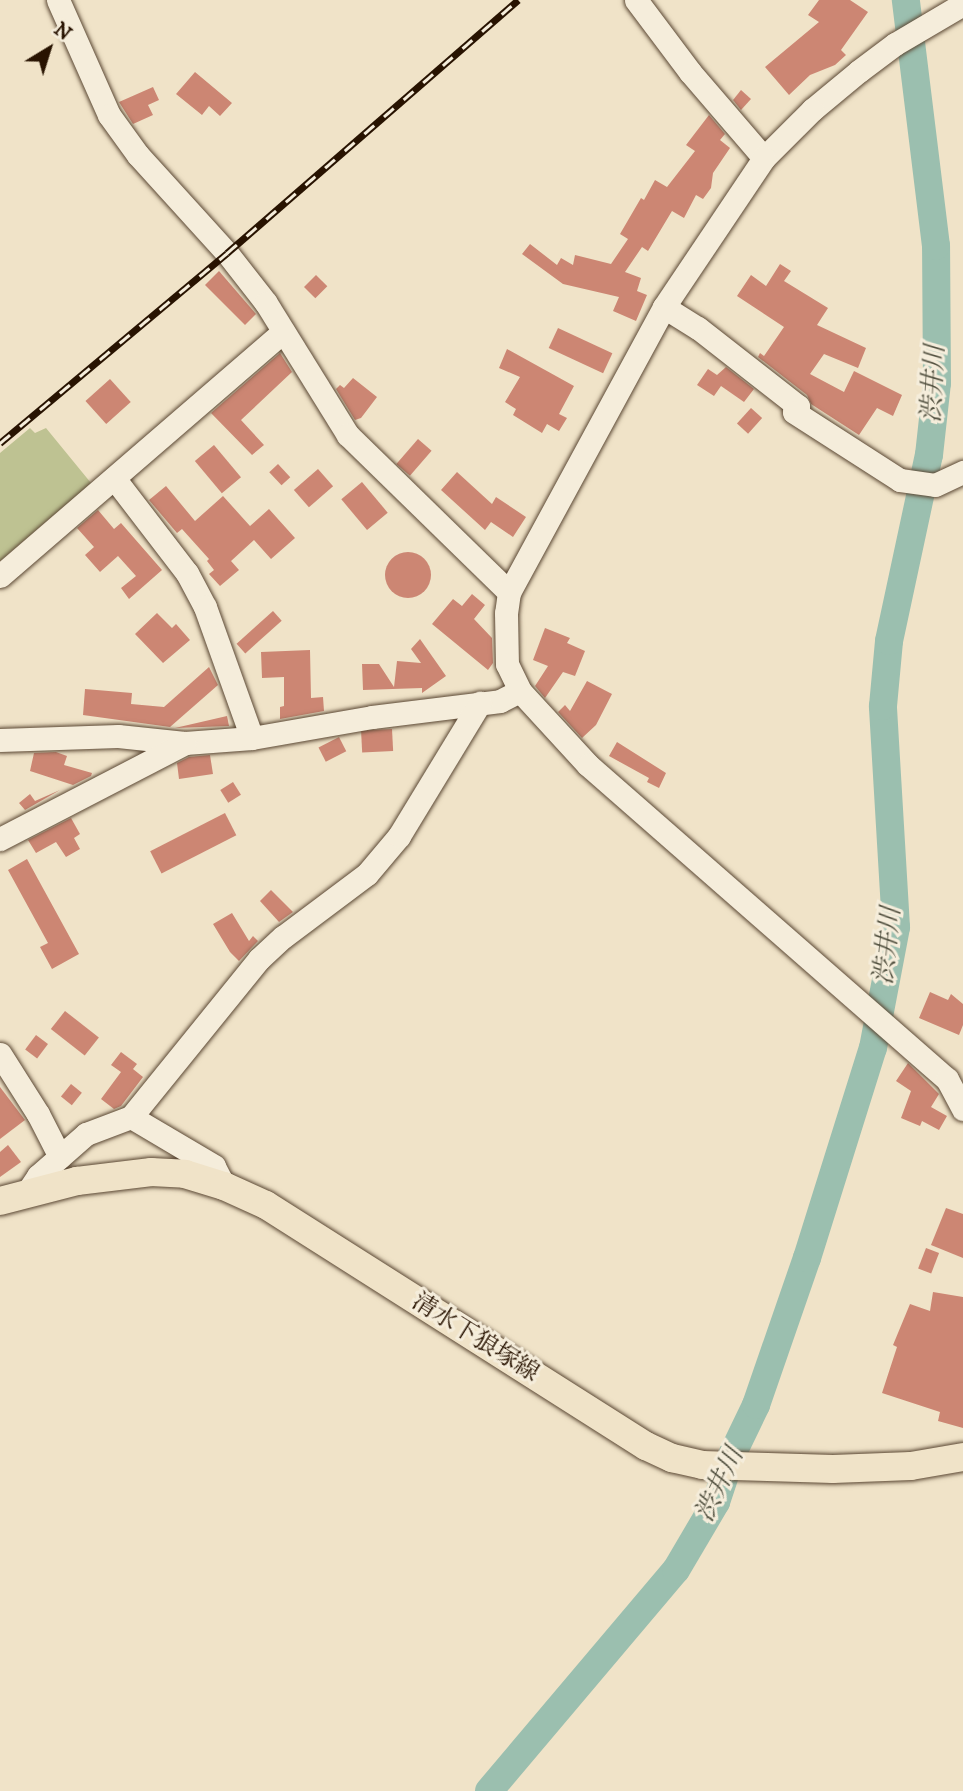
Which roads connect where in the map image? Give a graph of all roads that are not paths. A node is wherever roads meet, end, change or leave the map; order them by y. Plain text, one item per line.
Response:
1 (58, 0) edge
2 (636, 0) edge
3 (963, 4) edge
4 (764, 158) junction
5 (664, 307) junction
6 (283, 332) junction
7 (963, 472) edge
8 (114, 478) junction
9 (0, 576) edge
10 (509, 592) junction
11 (520, 691) junction
12 (480, 704) junction
13 (252, 738) junction
14 (0, 740) edge
15 (186, 743) junction
16 (0, 839) edge
17 (0, 1054) edge
18 (963, 1110) edge
19 (131, 1117) junction
20 (60, 1157) junction
21 (224, 1186) junction
22 (13, 1197) edge
23 (963, 1457) edge

1 - 6 street
2 - 4 street
3 - 4 street
4 - 5 street
5 - 7 street
5 - 10 street
6 - 8 street
6 - 10 street
8 - 9 street
8 - 13 street
10 - 11 street
11 - 12 street
11 - 18 street
12 - 13 street
12 - 19 street
13 - 15 street
14 - 15 street
15 - 16 street
17 - 20 street
19 - 20 street
19 - 21 street
20 - 22 street
21 - 22 main road, 清水下狼塚線
21 - 23 main road, 清水下狼塚線

